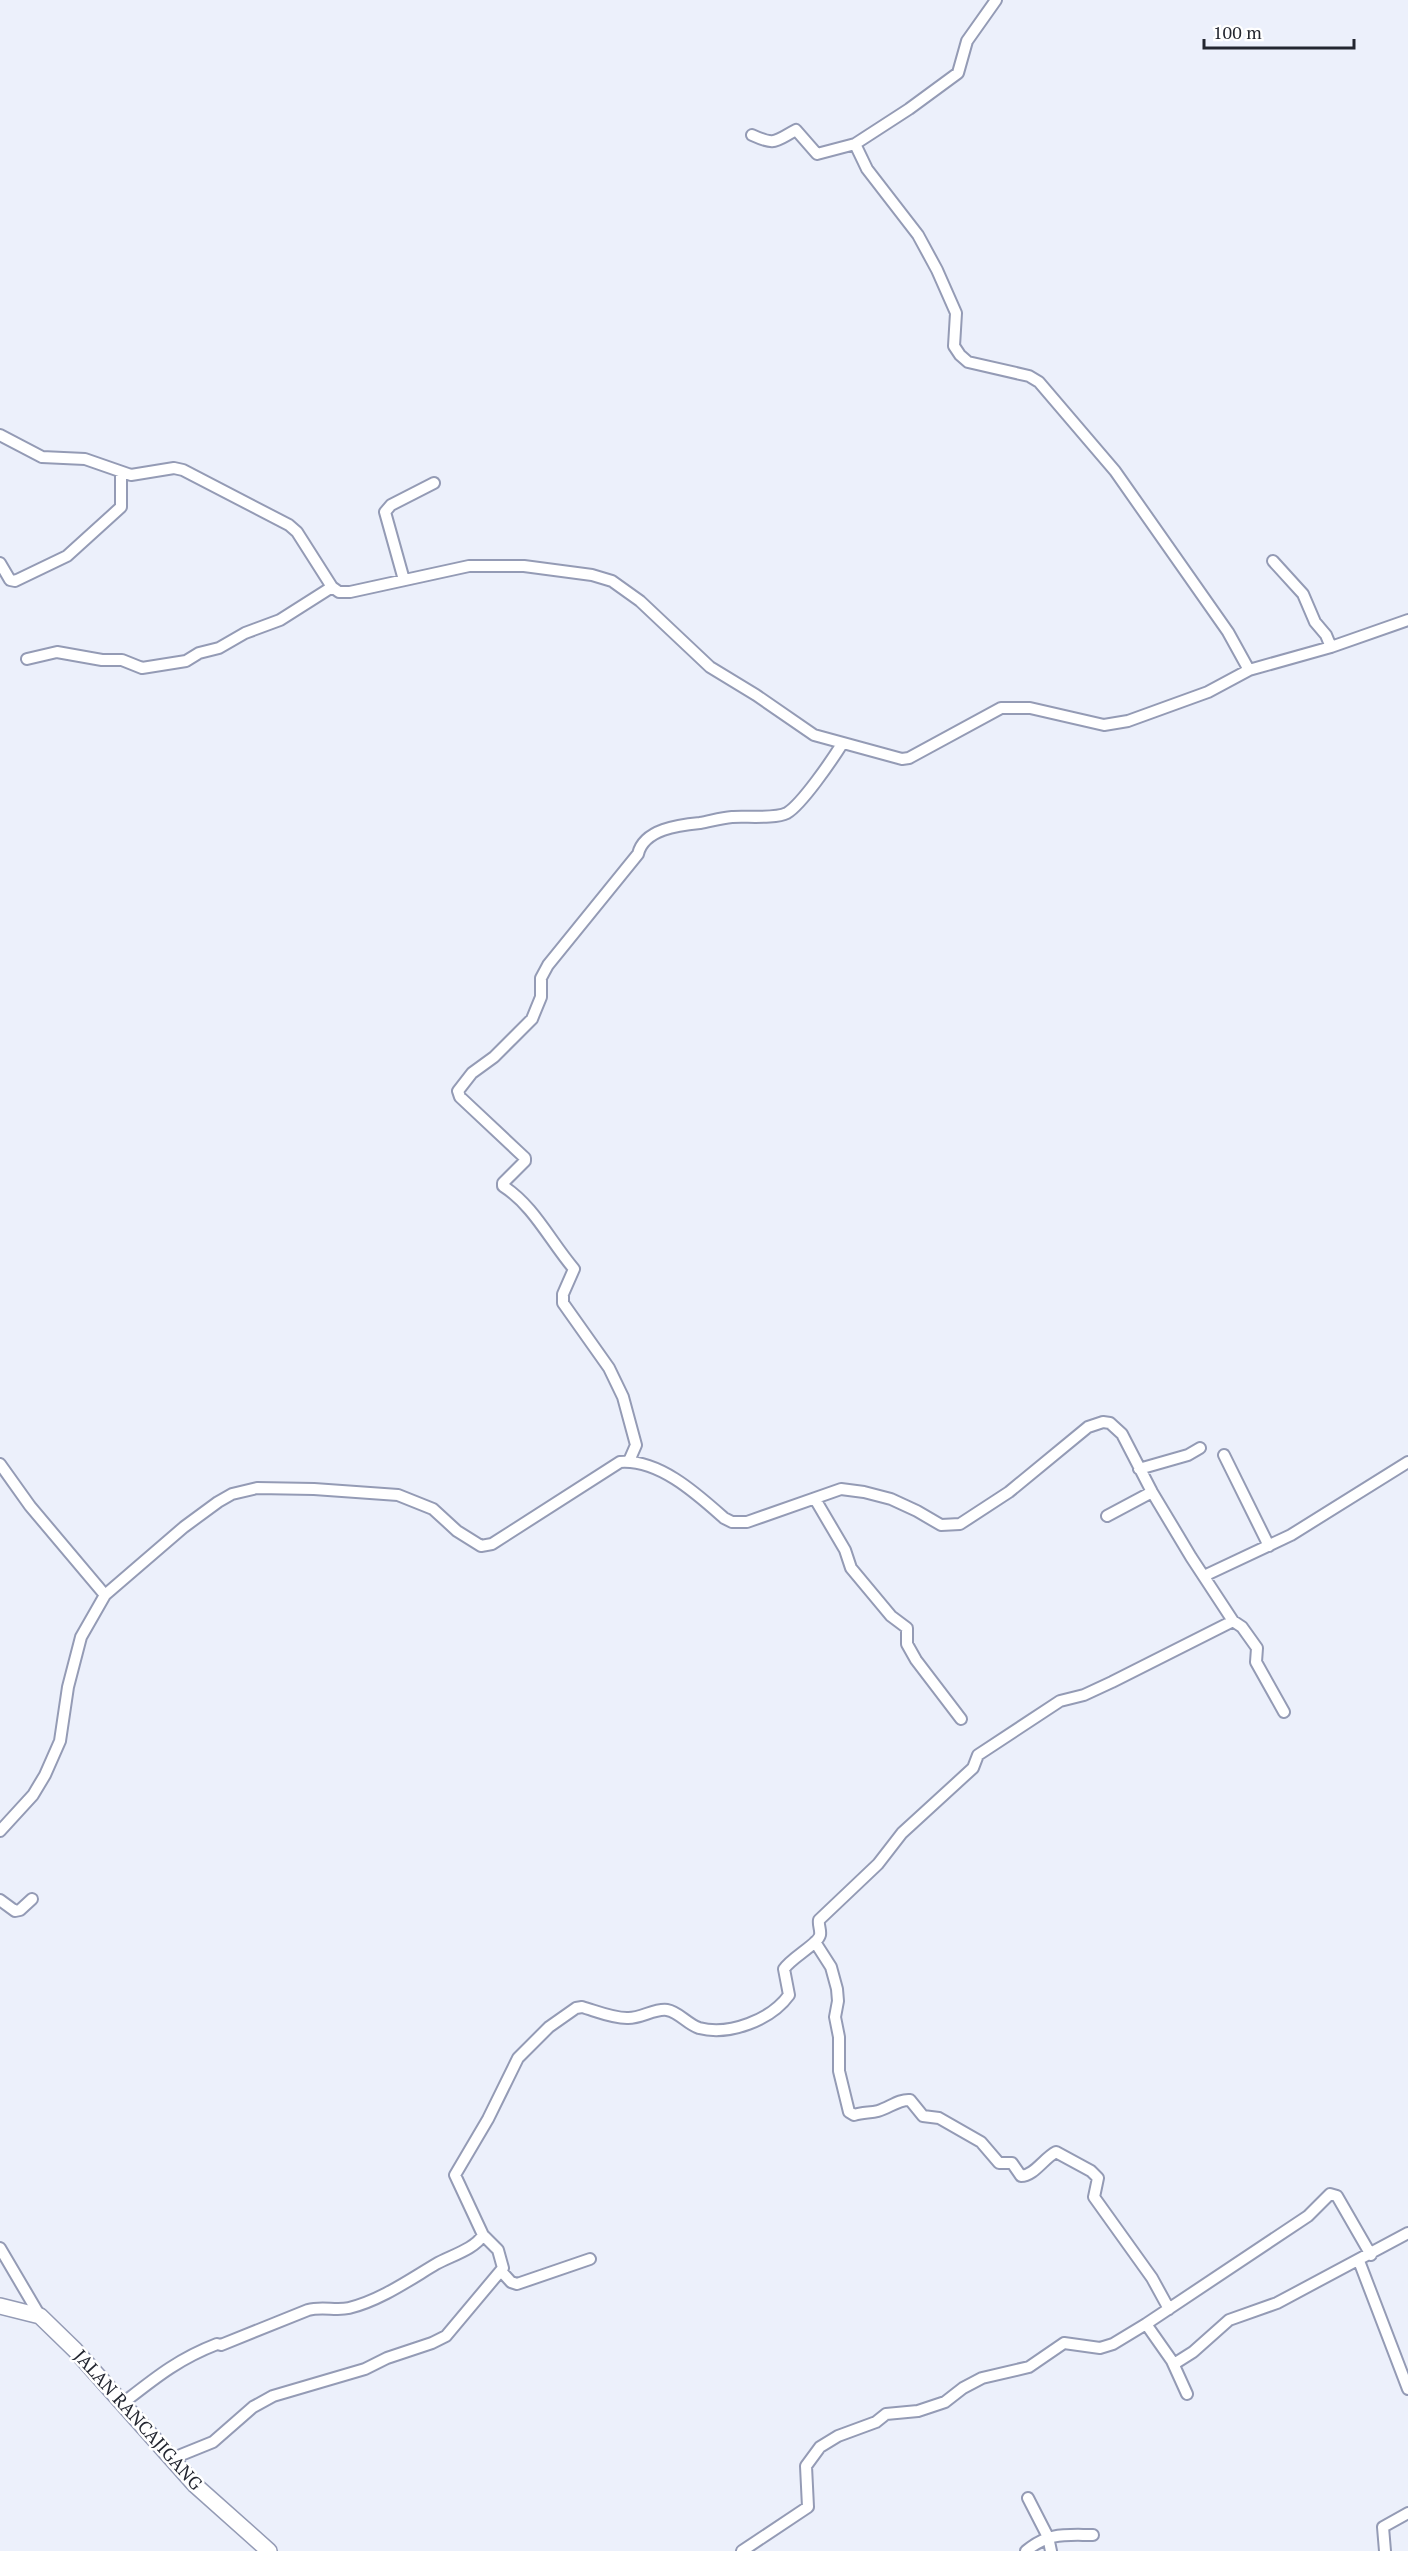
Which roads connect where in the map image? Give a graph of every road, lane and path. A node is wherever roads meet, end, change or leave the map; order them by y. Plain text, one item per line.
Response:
1 (996, 0) edge
2 (752, 135) dead end
3 (855, 144) junction
4 (0, 435) edge
5 (121, 472) junction
6 (434, 483) dead end
7 (1273, 561) dead end
8 (0, 563) edge
9 (404, 580) junction
10 (332, 587) junction
11 (1408, 620) edge
12 (1330, 647) junction
13 (27, 659) dead end
14 (1249, 670) junction
15 (842, 744) junction
16 (1200, 1449) dead end
17 (1224, 1455) dead end
18 (629, 1461) junction
19 (1408, 1462) edge
20 (0, 1464) edge
21 (1140, 1469) junction
22 (1152, 1492) junction
23 (815, 1498) junction
24 (1107, 1516) dead end
25 (1269, 1546) junction
26 (1204, 1576) junction
27 (105, 1595) junction
28 (1233, 1621) junction
29 (1284, 1712) dead end
30 (961, 1719) dead end
31 (0, 1831) edge
32 (32, 1899) dead end
33 (0, 1900) edge
34 (815, 1941) junction
35 (1408, 2233) edge
36 (483, 2235) junction
37 (0, 2248) edge
38 (1371, 2255) junction
39 (590, 2259) dead end
40 (1359, 2261) junction
41 (501, 2271) junction
42 (0, 2306) edge
43 (1169, 2309) junction
44 (40, 2316) junction
45 (1146, 2324) junction
46 (1174, 2364) junction
47 (1408, 2389) edge
48 (1187, 2394) dead end
49 (123, 2403) junction
50 (171, 2458) junction
51 (1028, 2498) dead end
52 (1408, 2513) edge
53 (1093, 2535) dead end
54 (1048, 2536) junction
55 (269, 2551) edge
56 (742, 2551) edge
57 (1026, 2551) edge
58 (1051, 2551) edge
59 (1385, 2551) edge

1 - 3 street
2 - 3 street
3 - 14 street
4 - 5 street
5 - 8 street
5 - 10 street
6 - 9 street
7 - 12 street
9 - 10 street
9 - 15 street
10 - 13 street
11 - 12 street
12 - 14 street
14 - 15 street
15 - 18 street
16 - 21 street
17 - 25 street
18 - 23 street
18 - 27 street
19 - 25 street
20 - 27 street
21 - 22 street
21 - 23 street
22 - 24 street
22 - 26 street
23 - 30 street
25 - 26 street
26 - 28 street
27 - 31 street
28 - 29 street
28 - 34 street
32 - 33 street
34 - 36 street
34 - 43 street
35 - 38 street
36 - 41 street
36 - 49 street
37 - 44 street
38 - 40 street
38 - 43 street
39 - 41 street
40 - 46 street
40 - 47 street
41 - 50 street
42 - 44 main road
43 - 45 street
44 - 49 main road, JALAN RANCAJIGANG
45 - 46 street
45 - 56 street
46 - 48 street
49 - 50 main road, JALAN RANCAJIGANG
50 - 55 main road, JALAN RANCAJIGANG
51 - 54 street
52 - 59 street
53 - 54 street
54 - 57 street
54 - 58 street

